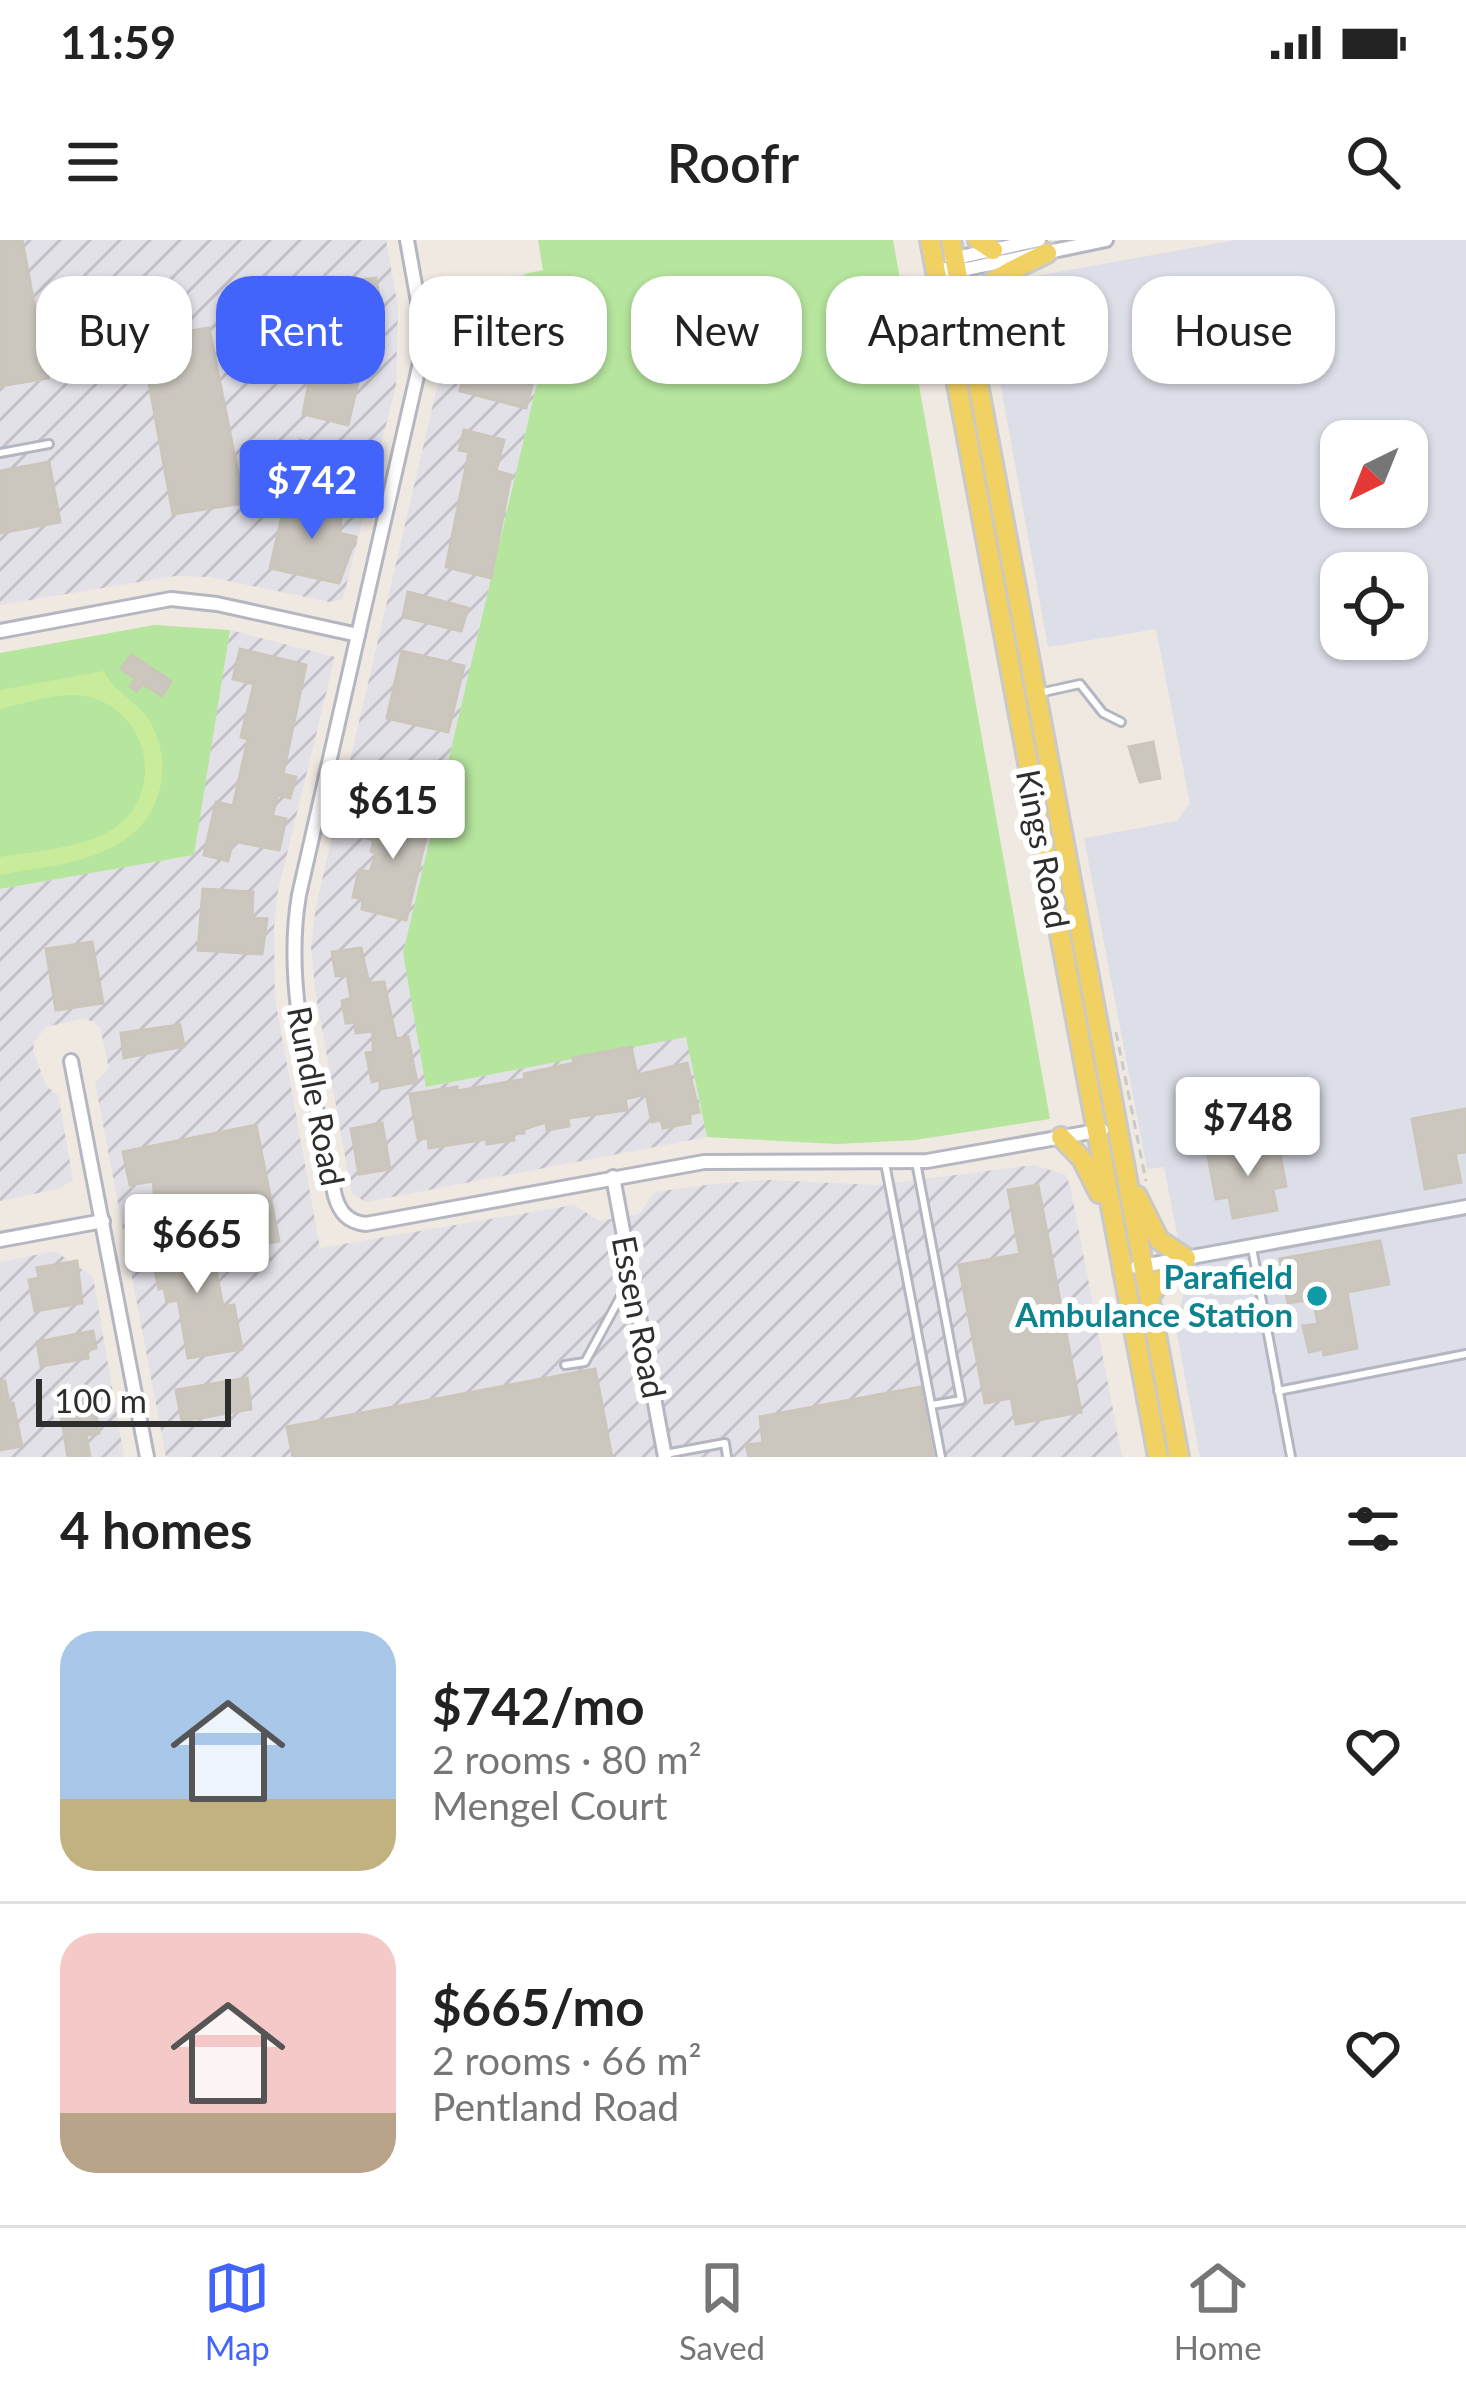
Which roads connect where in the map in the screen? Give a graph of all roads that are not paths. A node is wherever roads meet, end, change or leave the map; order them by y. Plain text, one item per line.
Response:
1 (407, 240) edge
2 (930, 240) edge
3 (1106, 240) edge
4 (1044, 244) edge
5 (985, 245) edge
6 (954, 256) edge
7 (935, 268) junction
8 (998, 276) edge
9 (977, 384) edge
10 (49, 444) dead end
11 (0, 453) edge
12 (0, 631) edge
13 (358, 635) junction
14 (1036, 694) junction
15 (1121, 722) dead end
16 (71, 1061) dead end
17 (1117, 1128) junction
18 (1096, 1131) junction
19 (1060, 1137) junction
20 (916, 1162) junction
21 (885, 1163) junction
22 (1124, 1164) junction
23 (613, 1178) junction
24 (1466, 1207) edge
25 (103, 1221) junction
26 (0, 1240) edge
27 (1251, 1244) junction
28 (1118, 1248) junction
29 (1186, 1258) junction
30 (1133, 1267) junction
31 (632, 1278) junction
32 (1149, 1298) junction
33 (1466, 1354) edge
34 (565, 1365) dead end
35 (1278, 1391) junction
36 (931, 1406) junction
37 (665, 1455) edge
38 (147, 1457) edge
39 (727, 1457) edge
40 (941, 1457) edge
41 (1158, 1457) edge
42 (1179, 1457) edge
43 (1291, 1457) edge

1 - 13 street
2 - 7 main road, Kings Road
3 - 4 street
4 - 5 street
4 - 6 street
4 - 8 main road
5 - 6 street
6 - 7 street
7 - 18 main road, Kings Road
9 - 14 main road, Kings Road
10 - 11 lane
12 - 13 street
13 - 23 street, Rundle Road
14 - 15 lane
14 - 17 main road, Kings Road
16 - 25 street
17 - 18 street, Rundle Road
17 - 22 main road, Kings Road
18 - 19 street, Rundle Road
18 - 28 main road, Kings Road
19 - 20 street, Rundle Road
19 - 28 main road
20 - 21 street, Rundle Road
20 - 36 lane
21 - 23 street, Rundle Road
21 - 36 lane
22 - 29 main road
22 - 30 main road, Kings Road
23 - 31 street, Essen Road
24 - 27 street
25 - 26 street
25 - 38 street
27 - 29 street
27 - 35 lane
28 - 30 main road, Kings Road
29 - 30 street
29 - 32 main road
30 - 32 main road, Kings Road
30 - 41 main road, Kings Road
31 - 34 lane
31 - 37 street, Essen Road
32 - 42 main road, Kings Road
33 - 35 lane
35 - 43 lane
36 - 40 lane
37 - 39 lane

